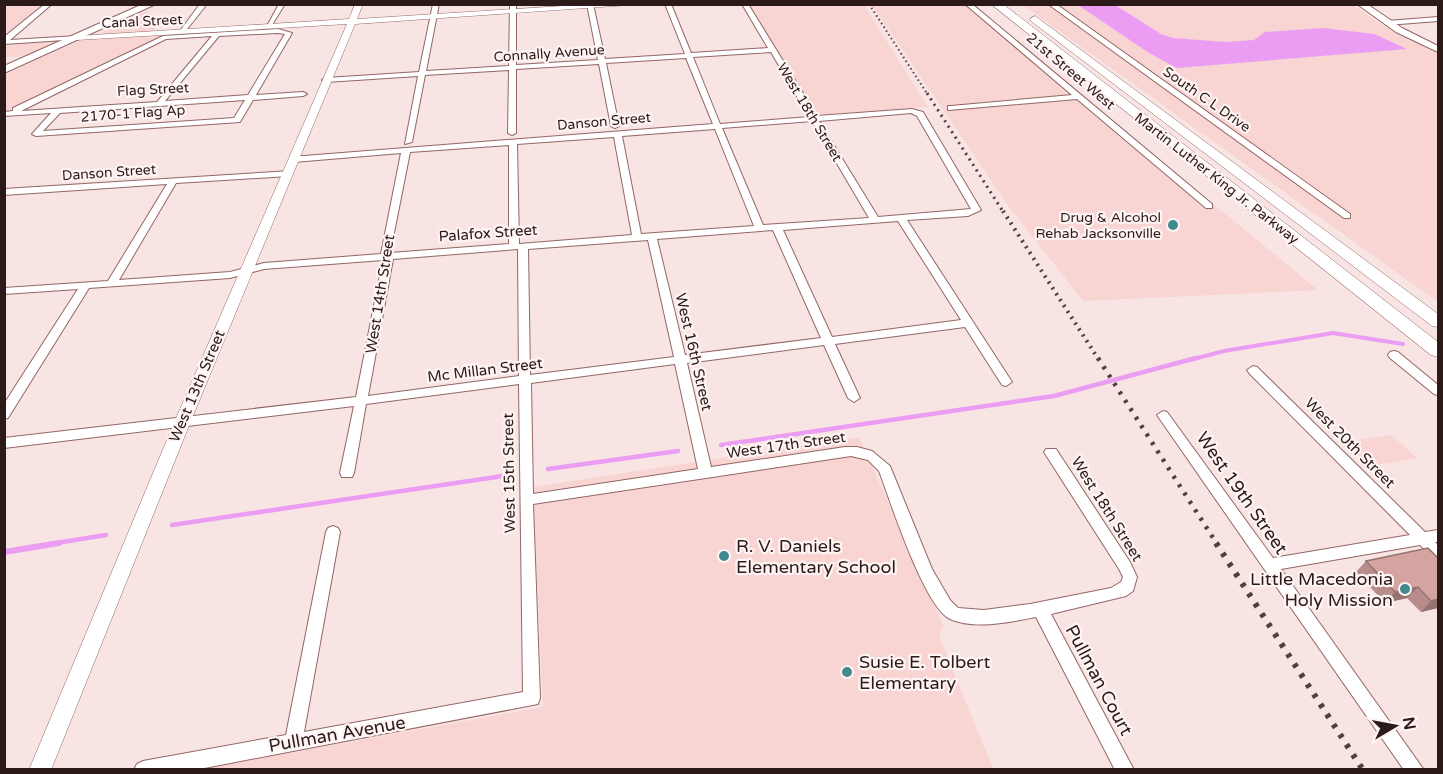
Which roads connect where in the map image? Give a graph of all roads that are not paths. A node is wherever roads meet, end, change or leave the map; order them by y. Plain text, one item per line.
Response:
1 (49, 4) edge
2 (152, 4) edge
3 (204, 4) edge
4 (282, 4) edge
5 (358, 4) edge
6 (436, 4) edge
7 (640, 4) edge
8 (668, 4) edge
9 (745, 4) edge
10 (968, 4) edge
11 (996, 4) edge
12 (1051, 4) edge
13 (1361, 4) edge
14 (590, 6) edge
15 (513, 8) edge
16 (1023, 10) dead end
17 (434, 17) junction
18 (1438, 19) edge
19 (351, 22) junction
20 (1387, 23) junction
21 (268, 27) junction
22 (182, 32) junction
23 (215, 37) junction
24 (77, 38) junction
25 (4, 42) edge
26 (1438, 49) edge
27 (772, 50) junction
28 (689, 56) junction
29 (602, 61) junction
30 (513, 68) junction
31 (4, 70) edge
32 (422, 74) junction
33 (326, 80) junction
34 (303, 94) dead end
35 (252, 97) junction
36 (1078, 97) junction
37 (160, 102) junction
38 (951, 108) dead end
39 (59, 110) junction
40 (7, 114) edge
41 (814, 118) junction
42 (717, 126) junction
43 (616, 130) junction
44 (512, 138) junction
45 (407, 146) junction
46 (294, 159) junction
47 (288, 173) junction
48 (173, 182) junction
49 (4, 192) edge
50 (1209, 206) dead end
51 (975, 212) joint
52 (1347, 216) dead end
53 (901, 218) junction
54 (875, 219) junction
55 (759, 228) junction
56 (777, 228) junction
57 (637, 237) junction
58 (652, 237) junction
59 (518, 246) junction
60 (387, 256) junction
61 (248, 270) junction
62 (112, 283) junction
63 (86, 285) junction
64 (4, 291) edge
65 (1438, 322) edge
66 (968, 323) junction
67 (827, 341) junction
68 (1438, 351) edge
69 (1394, 354) dead end
70 (680, 360) junction
71 (1253, 370) dead end
72 (524, 380) junction
73 (1006, 382) dead end
74 (1438, 391) edge
75 (854, 398) dead end
76 (361, 401) junction
77 (4, 415) edge
78 (1163, 415) dead end
79 (182, 423) junction
80 (4, 442) edge
81 (1051, 452) dead end
82 (347, 473) dead end
83 (706, 473) junction
84 (526, 500) junction
85 (333, 532) dead end
86 (1431, 538) edge
87 (1438, 554) edge
88 (1269, 565) junction
89 (1040, 609) junction
90 (532, 698) joint
91 (293, 742) junction
92 (40, 770) edge
93 (143, 770) edge
94 (1125, 770) edge
95 (1415, 770) edge

1 - 25 street
2 - 24 main road
3 - 22 street
4 - 21 street
5 - 19 street, West 13th Street
6 - 17 street, West 14th Street
7 - 14 street, Canal Street
8 - 28 street
9 - 27 street, West 18th Street
10 - 36 street, 21st Street West
11 - 68 highway, Martin Luther King Jr. Parkway
12 - 52 street, South C L Drive
13 - 20 main road
14 - 15 street, Canal Street
14 - 29 street
15 - 17 street, Canal Street
15 - 30 street, West 15th Street
16 - 65 highway, Martin Luther King Jr. Parkway
17 - 19 street, Canal Street
17 - 32 street, West 14th Street
18 - 20 street
19 - 21 street, Canal Street
19 - 33 street, West 13th Street
20 - 26 main road
21 - 22 street, Canal Street
22 - 24 street, Canal Street
23 - 35 street
23 - 37 street
23 - 40 street
24 - 25 street, Canal Street
24 - 31 main road
27 - 28 street, Connally Avenue
27 - 41 street, West 18th Street
28 - 29 street, Connally Avenue
28 - 42 street
29 - 30 street, Connally Avenue
29 - 43 street
30 - 32 street, Connally Avenue
30 - 44 street, West 15th Street
32 - 33 street, Connally Avenue
32 - 45 street, West 14th Street
33 - 46 street, West 13th Street
34 - 35 street, Flag Street
35 - 37 street, Flag Street
35 - 39 street, 2170-1 Flag Ap
36 - 38 street
36 - 50 street, 21st Street West
37 - 39 street, Flag Street
39 - 40 street, Flag Street
41 - 42 street, Danson Street
41 - 51 street, Danson Street
41 - 54 street, West 18th Street
42 - 43 street, Danson Street
42 - 55 street
43 - 44 street, Danson Street
43 - 57 street
44 - 45 street, Danson Street
44 - 59 street, West 15th Street
45 - 46 street, Danson Street
45 - 60 street, West 14th Street
46 - 47 street, West 13th Street
47 - 48 street, Danson Street
47 - 61 street, West 13th Street
48 - 49 street, Danson Street
48 - 62 street
51 - 53 street, Palafox Street
53 - 54 street, Palafox Street
53 - 66 street
54 - 56 street, Palafox Street
55 - 56 street, Palafox Street
55 - 58 street, Palafox Street
56 - 67 street
57 - 58 street, Palafox Street
57 - 59 street, Palafox Street
58 - 70 street, West 16th Street
59 - 60 street, Palafox Street
59 - 72 street, West 15th Street
60 - 61 street, Palafox Street
60 - 76 street, West 14th Street
61 - 62 street, Palafox Street
61 - 79 street, West 13th Street
62 - 63 street, Palafox Street
63 - 64 street, Palafox Street
63 - 77 street
66 - 67 street, Mc Millan Street
66 - 73 street
67 - 70 street, Mc Millan Street
67 - 75 street
69 - 74 street
70 - 72 street, Mc Millan Street
70 - 83 street, West 16th Street
71 - 86 street, West 20th Street
72 - 76 street, Mc Millan Street
72 - 84 street, West 15th Street
76 - 79 street, Mc Millan Street
76 - 82 street, West 14th Street
78 - 88 street, West 19th Street
79 - 80 street, Mc Millan Street
79 - 92 street, West 13th Street
81 - 89 street, West 18th Street
83 - 84 street, West 17th Street
83 - 89 street, West 17th Street
84 - 90 street, West 15th Street
85 - 91 street
86 - 87 street, West 20th Street
86 - 88 street
88 - 95 street, West 19th Street
89 - 94 street, Pullman Court
90 - 91 street, Pullman Avenue
91 - 93 street, Pullman Avenue

